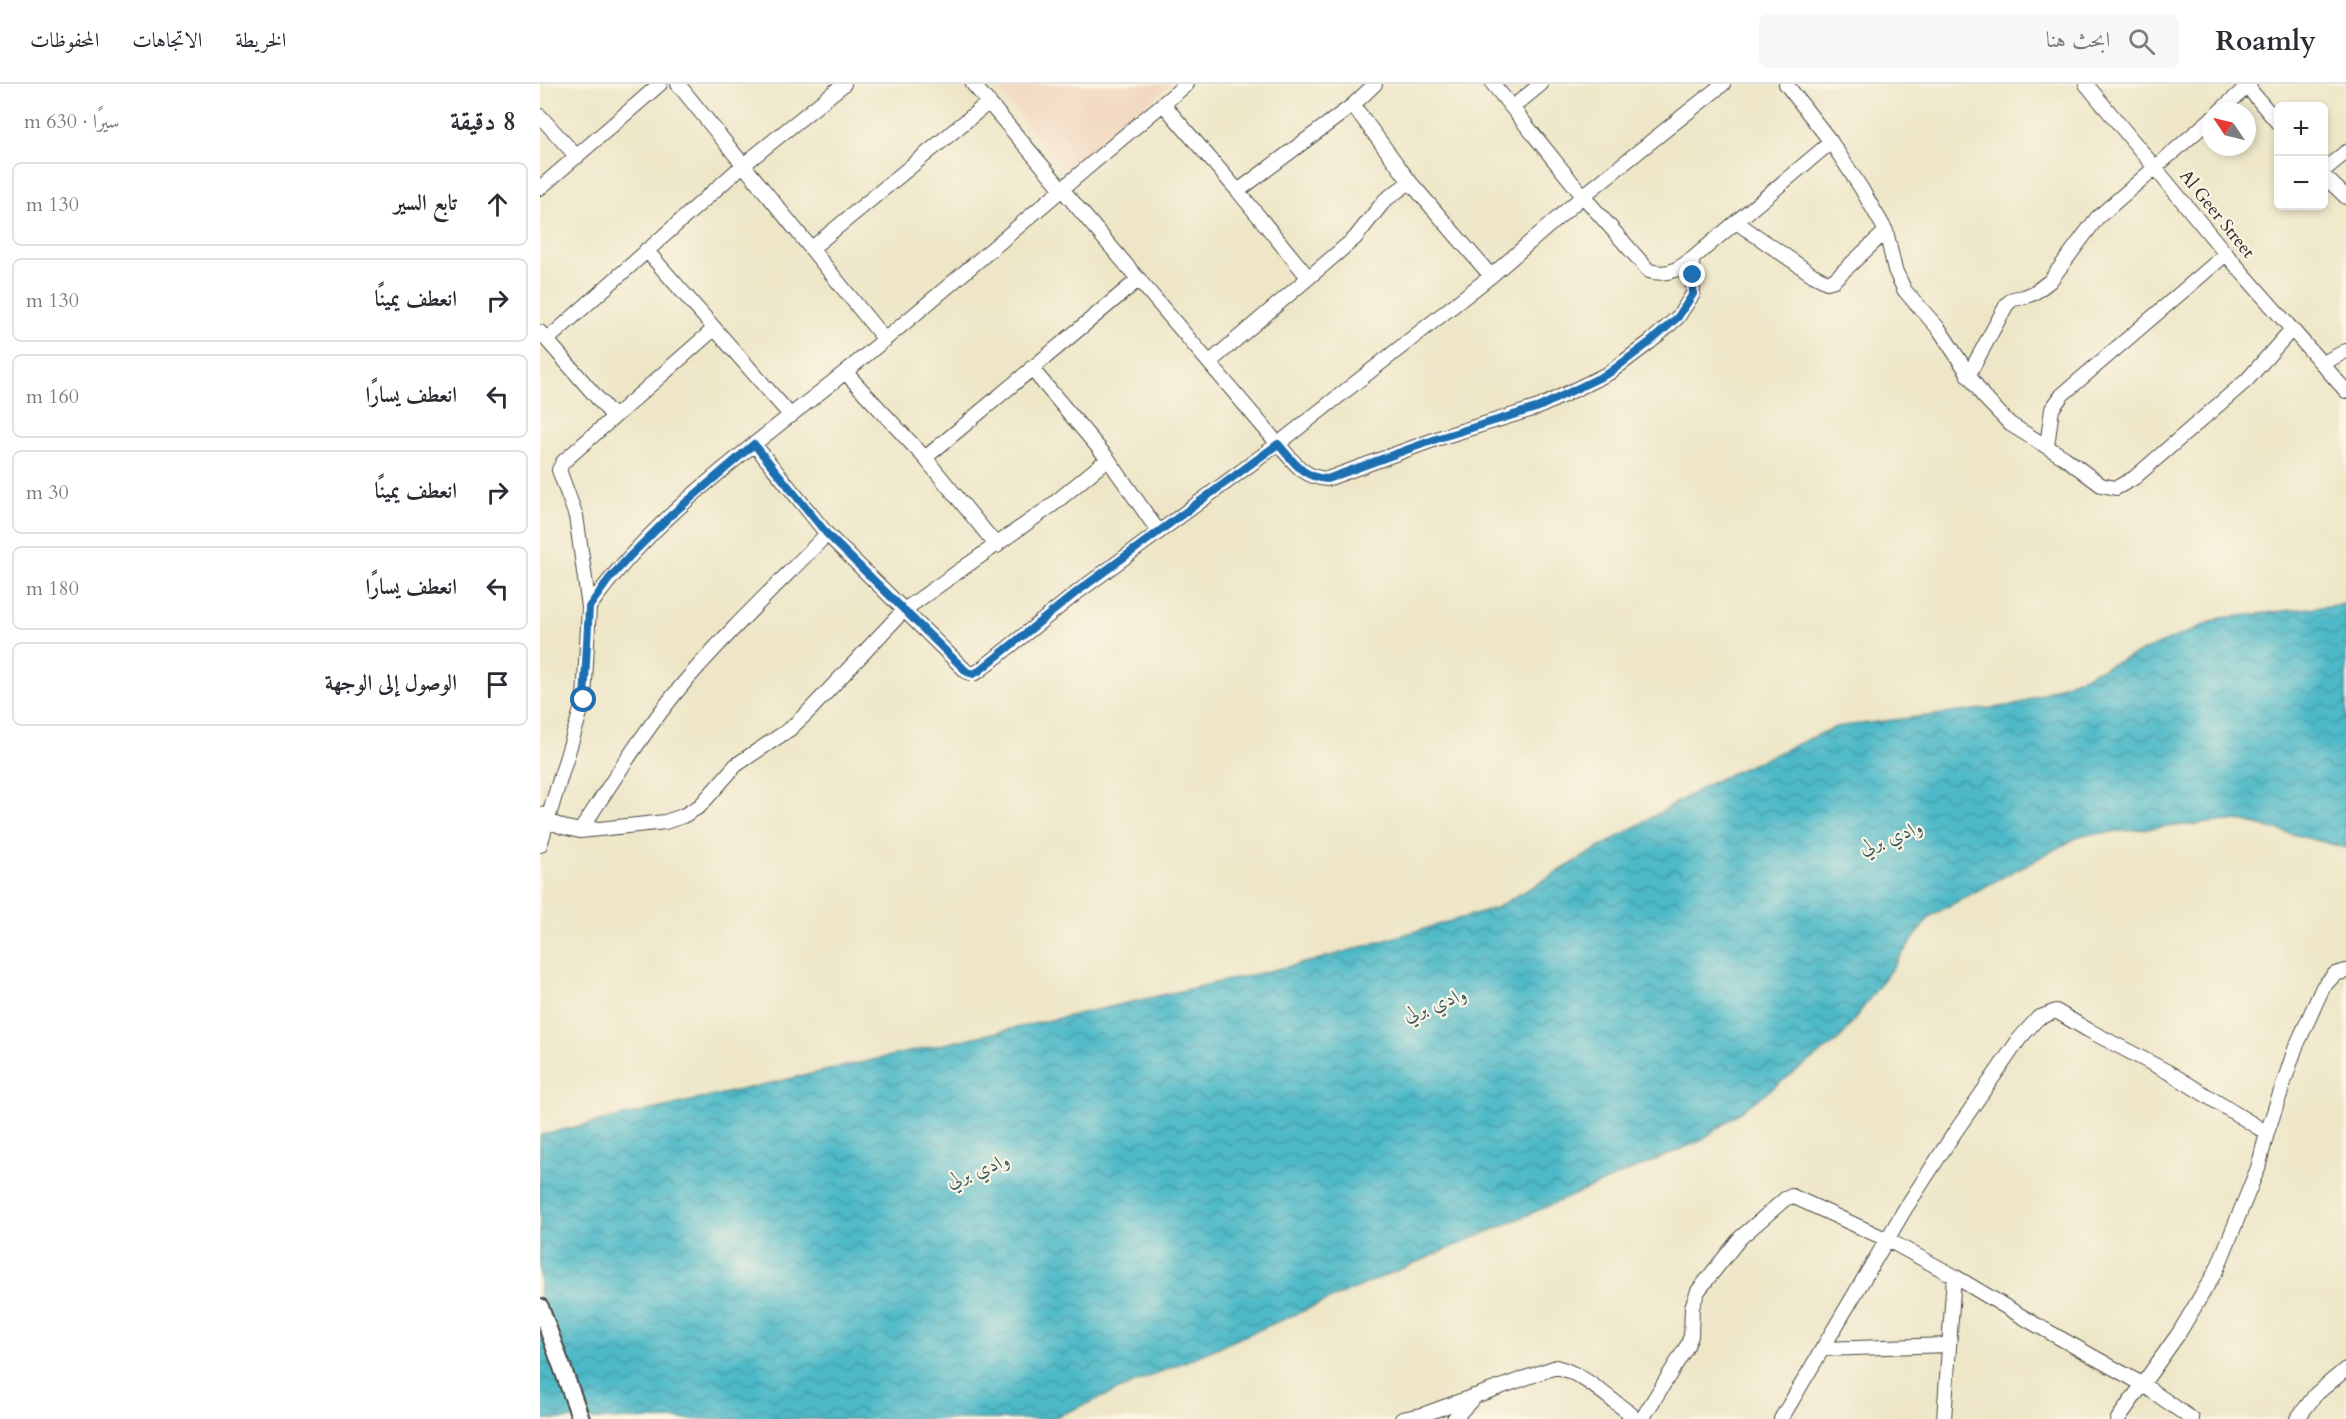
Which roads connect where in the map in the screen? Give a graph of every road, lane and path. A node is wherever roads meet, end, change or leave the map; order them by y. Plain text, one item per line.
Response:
1 (660, 84) edge
2 (678, 84) edge
3 (844, 84) edge
4 (973, 84) edge
5 (1187, 84) edge
6 (1375, 84) edge
7 (1493, 84) edge
8 (1541, 84) edge
9 (1723, 84) edge
10 (1786, 84) edge
11 (2086, 84) edge
12 (2248, 85) edge
13 (989, 102) junction
14 (2230, 102) edge
15 (1163, 104) junction
16 (1353, 105) junction
17 (1514, 108) junction
18 (540, 116) edge
19 (2274, 118) edge
20 (2202, 127) edge
21 (1831, 142) junction
22 (2346, 152) edge
23 (577, 157) junction
24 (742, 166) junction
25 (2328, 167) edge
26 (2157, 168) junction
27 (2328, 180) edge
28 (1410, 182) junction
29 (540, 188) edge
30 (1061, 189) junction
31 (1238, 190) junction
32 (1583, 196) junction
33 (2346, 197) edge
34 (1736, 222) junction
35 (1886, 231) junction
36 (812, 248) junction
37 (645, 250) junction
38 (2226, 254) junction
39 (1692, 259) junction
40 (1491, 276) junction
41 (1308, 277) junction
42 (1139, 279) junction
43 (714, 329) junction
44 (2291, 330) junction
45 (544, 336) edge
46 (885, 340) junction
47 (2346, 351) edge
48 (1210, 362) junction
49 (2324, 363) junction
50 (1031, 368) junction
51 (845, 372) junction
52 (1968, 376) junction
53 (2346, 391) edge
54 (613, 416) junction
55 (791, 416) junction
56 (754, 444) junction
57 (1278, 444) junction
58 (2047, 446) junction
59 (925, 458) junction
60 (1108, 459) junction
61 (1158, 531) junction
62 (827, 534) junction
63 (997, 546) junction
64 (589, 607) junction
65 (904, 610) junction
66 (543, 817) edge
67 (580, 831) junction
68 (540, 845) edge
69 (2346, 971) edge
70 (2267, 1133) junction
71 (1888, 1240) junction
72 (1954, 1276) junction
73 (540, 1307) edge
74 (1949, 1345) junction
75 (1822, 1349) junction
76 (2346, 1368) edge
77 (2142, 1384) junction
78 (1475, 1396) junction
79 (1635, 1418) edge
80 (581, 1419) edge
81 (1402, 1419) edge
82 (1454, 1419) edge
83 (1781, 1419) edge
84 (1944, 1419) edge
85 (2118, 1419) edge
86 (2192, 1419) edge
87 (2297, 1419) edge

1 - 23 street
2 - 24 street
3 - 24 street
4 - 13 street
5 - 15 street
6 - 16 street
7 - 17 street
8 - 17 street
9 - 32 street
10 - 21 street
11 - 26 street, Al Geer Street
12 - 14 street
12 - 19 street
13 - 30 street
13 - 36 street
15 - 30 street
15 - 31 street
16 - 28 street
16 - 31 street
17 - 32 street
18 - 23 street
20 - 26 street
21 - 34 street
21 - 35 street
22 - 25 street
23 - 29 street
24 - 36 street
24 - 37 street
26 - 38 street, Al Geer Street
26 - 52 street
27 - 33 street
28 - 40 street
28 - 41 street
30 - 42 street
30 - 46 street
31 - 41 street
32 - 39 street
32 - 40 street
34 - 35 street
34 - 39 street
35 - 52 street
36 - 46 street
37 - 43 street
37 - 45 street
38 - 44 street, Al Geer Street
38 - 58 street
39 - 57 street
40 - 57 street
41 - 48 street
42 - 48 street
42 - 50 street
43 - 54 street
43 - 55 street
44 - 49 street, Al Geer Street
44 - 58 street
45 - 54 street
46 - 51 street
47 - 49 street
48 - 57 street
49 - 53 street, Al Geer Street
50 - 59 street
50 - 60 street
51 - 55 street
51 - 59 street
52 - 58 street
54 - 64 street
55 - 56 street
56 - 62 street
56 - 64 street
57 - 61 street
59 - 63 street
60 - 61 street
60 - 63 street
61 - 65 street
62 - 65 street
62 - 67 street
63 - 65 street
64 - 66 street
65 - 67 street
66 - 67 street
66 - 68 street
69 - 70 street
70 - 71 street
70 - 77 street
71 - 72 street
71 - 75 street
71 - 79 street
72 - 74 street
72 - 77 street
73 - 80 street
74 - 75 street
74 - 84 street
75 - 83 street
76 - 87 street
77 - 85 street
77 - 86 street
78 - 79 street
78 - 81 street
78 - 82 street

